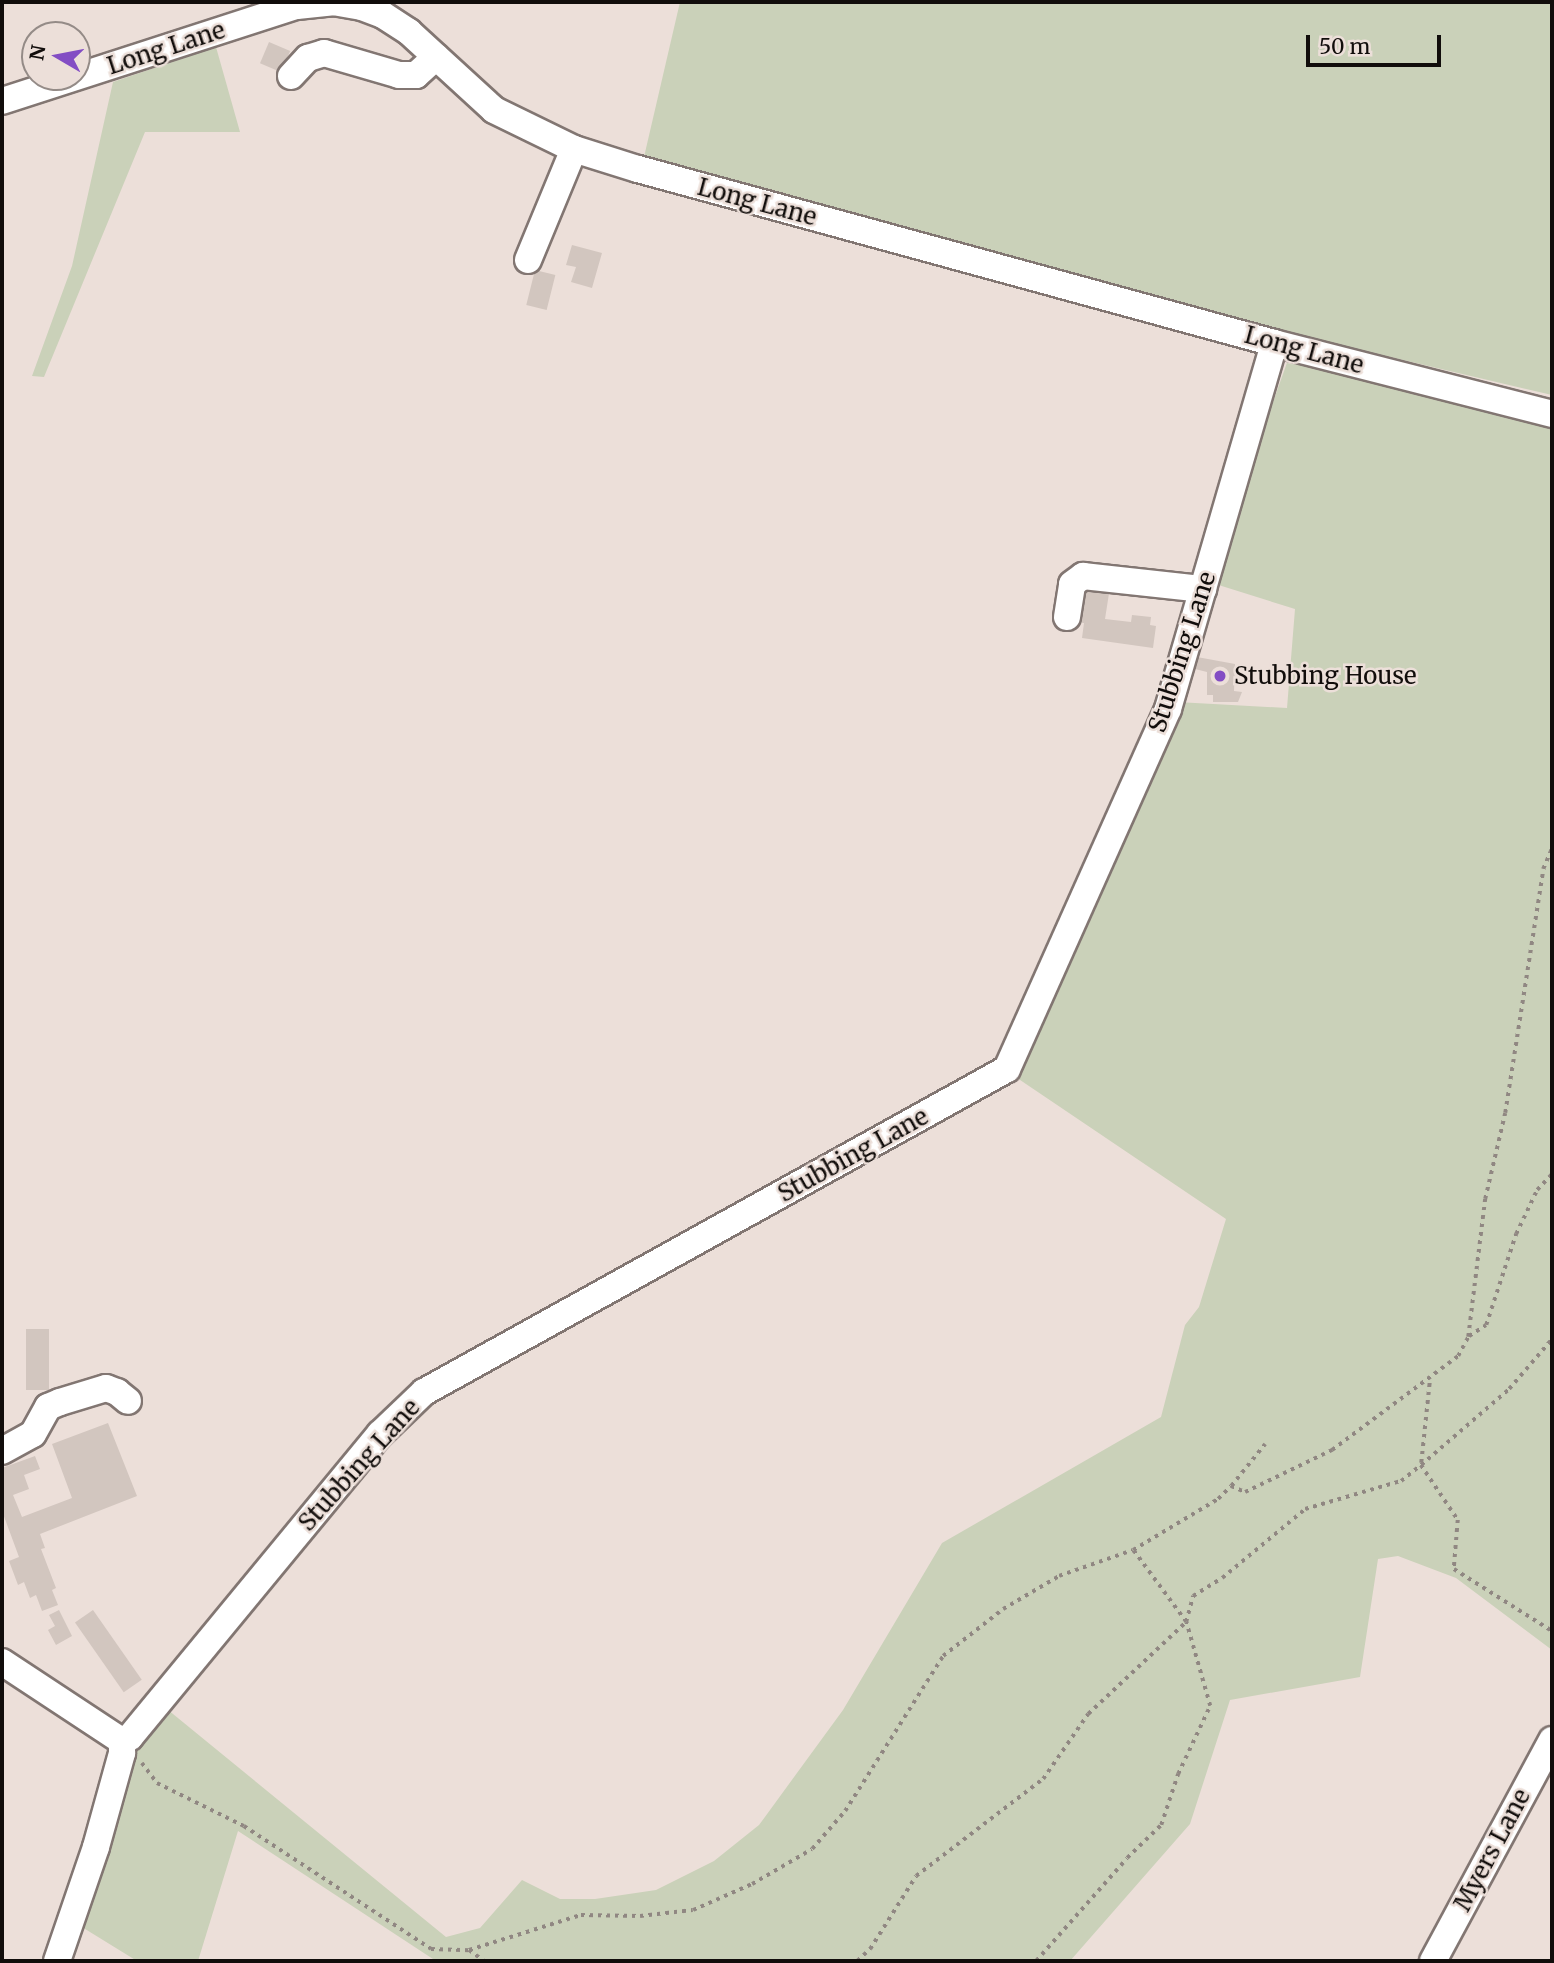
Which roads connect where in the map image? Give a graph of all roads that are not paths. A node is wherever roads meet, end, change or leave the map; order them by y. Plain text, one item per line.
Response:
1 (364, 4) edge
2 (436, 57) junction
3 (291, 76) dead end
4 (2, 100) edge
5 (574, 149) junction
6 (527, 260) dead end
7 (1274, 343) junction
8 (1552, 414) edge
9 (1203, 589) junction
10 (1067, 617) dead end
11 (128, 1401) dead end
12 (2, 1451) edge
13 (2, 1662) edge
14 (1552, 1740) edge
15 (122, 1741) junction
16 (57, 1961) edge
17 (1433, 1961) edge

1 - 2 street, Long Lane
1 - 4 street, Long Lane
2 - 3 street
2 - 5 street, Long Lane
5 - 6 street
5 - 7 street, Long Lane
7 - 8 street, Long Lane
7 - 9 street, Stubbing Lane
9 - 10 street
9 - 15 street, Stubbing Lane
11 - 12 street
13 - 15 street
14 - 17 street, Myers Lane
15 - 16 street

